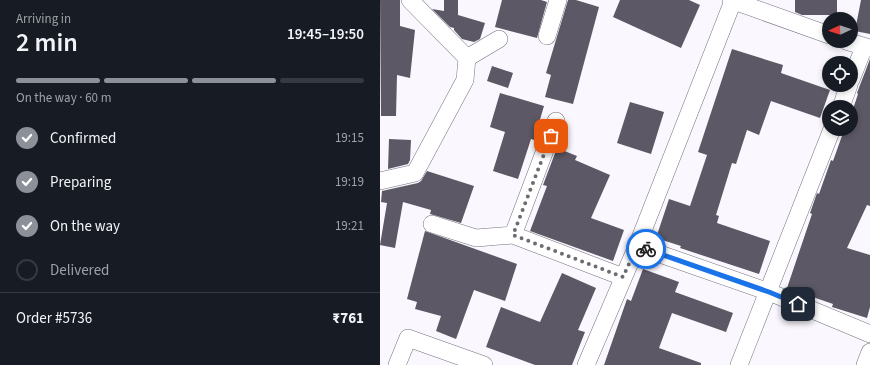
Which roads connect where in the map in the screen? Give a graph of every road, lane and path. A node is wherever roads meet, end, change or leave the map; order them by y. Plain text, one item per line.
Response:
1 (410, 0) edge
2 (558, 0) edge
3 (732, 1) edge
4 (822, 33) edge
5 (547, 36) dead end
6 (499, 39) dead end
7 (867, 48) edge
8 (467, 58) junction
9 (858, 66) edge
10 (556, 121) dead end
11 (829, 136) edge
12 (380, 180) edge
13 (432, 224) dead end
14 (513, 235) junction
15 (637, 246) junction
16 (623, 277) junction
17 (769, 292) junction
18 (870, 334) edge
19 (870, 352) edge
20 (397, 365) edge
21 (484, 365) edge
22 (586, 365) edge
23 (739, 365) edge
24 (865, 365) edge

1 - 8 street
2 - 5 street
3 - 4 street
3 - 15 street
6 - 8 street
7 - 9 street
8 - 12 street
10 - 14 street
11 - 17 street
13 - 14 street
14 - 16 street
15 - 16 street
15 - 17 street
16 - 22 street
17 - 18 street
17 - 23 street
19 - 24 street
20 - 21 street

